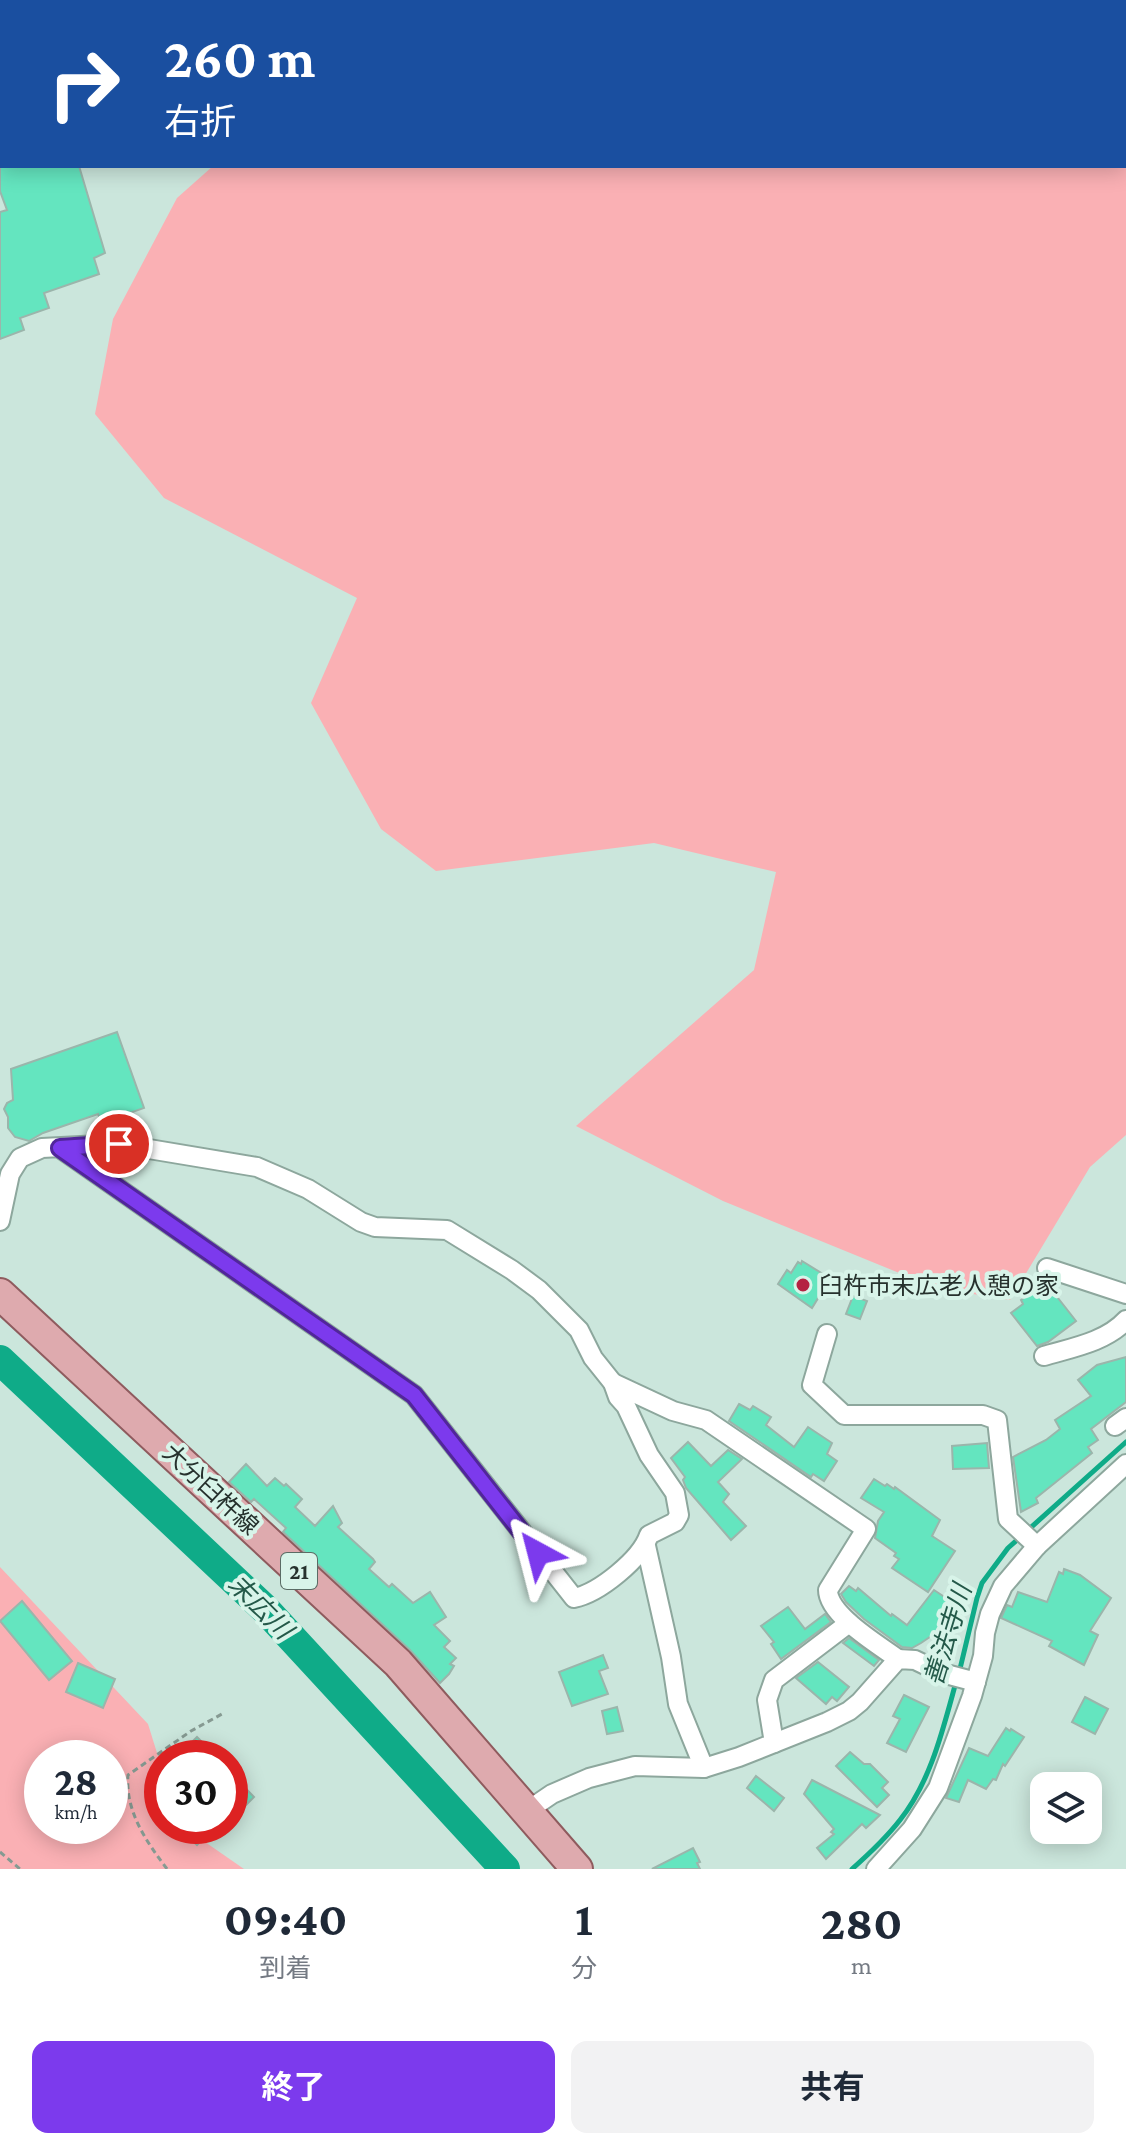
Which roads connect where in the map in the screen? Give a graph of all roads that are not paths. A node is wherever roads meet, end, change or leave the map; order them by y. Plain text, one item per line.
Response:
1 (60, 1148) junction
2 (0, 1221) edge
3 (1047, 1268) dead end
4 (0, 1294) edge
5 (1126, 1294) edge
6 (1126, 1320) edge
7 (827, 1334) dead end
8 (1044, 1356) dead end
9 (613, 1383) junction
10 (1126, 1464) edge
11 (1035, 1544) junction
12 (646, 1546) junction
13 (849, 1623) junction
14 (898, 1659) junction
15 (972, 1681) junction
16 (774, 1743) junction
17 (704, 1768) junction
18 (527, 1811) junction
19 (577, 1869) edge
20 (876, 1869) edge

1 - 2 street
1 - 9 street
1 - 12 street
3 - 5 street
4 - 18 main road, 大分臼杵線 / 21
6 - 8 street
7 - 11 street
9 - 12 street
9 - 13 street
10 - 11 street
11 - 15 street
12 - 17 street
13 - 14 street
13 - 16 street
14 - 15 street
14 - 16 street
15 - 20 street
16 - 17 street
17 - 18 street
18 - 19 main road, 大分臼杵線 / 21

